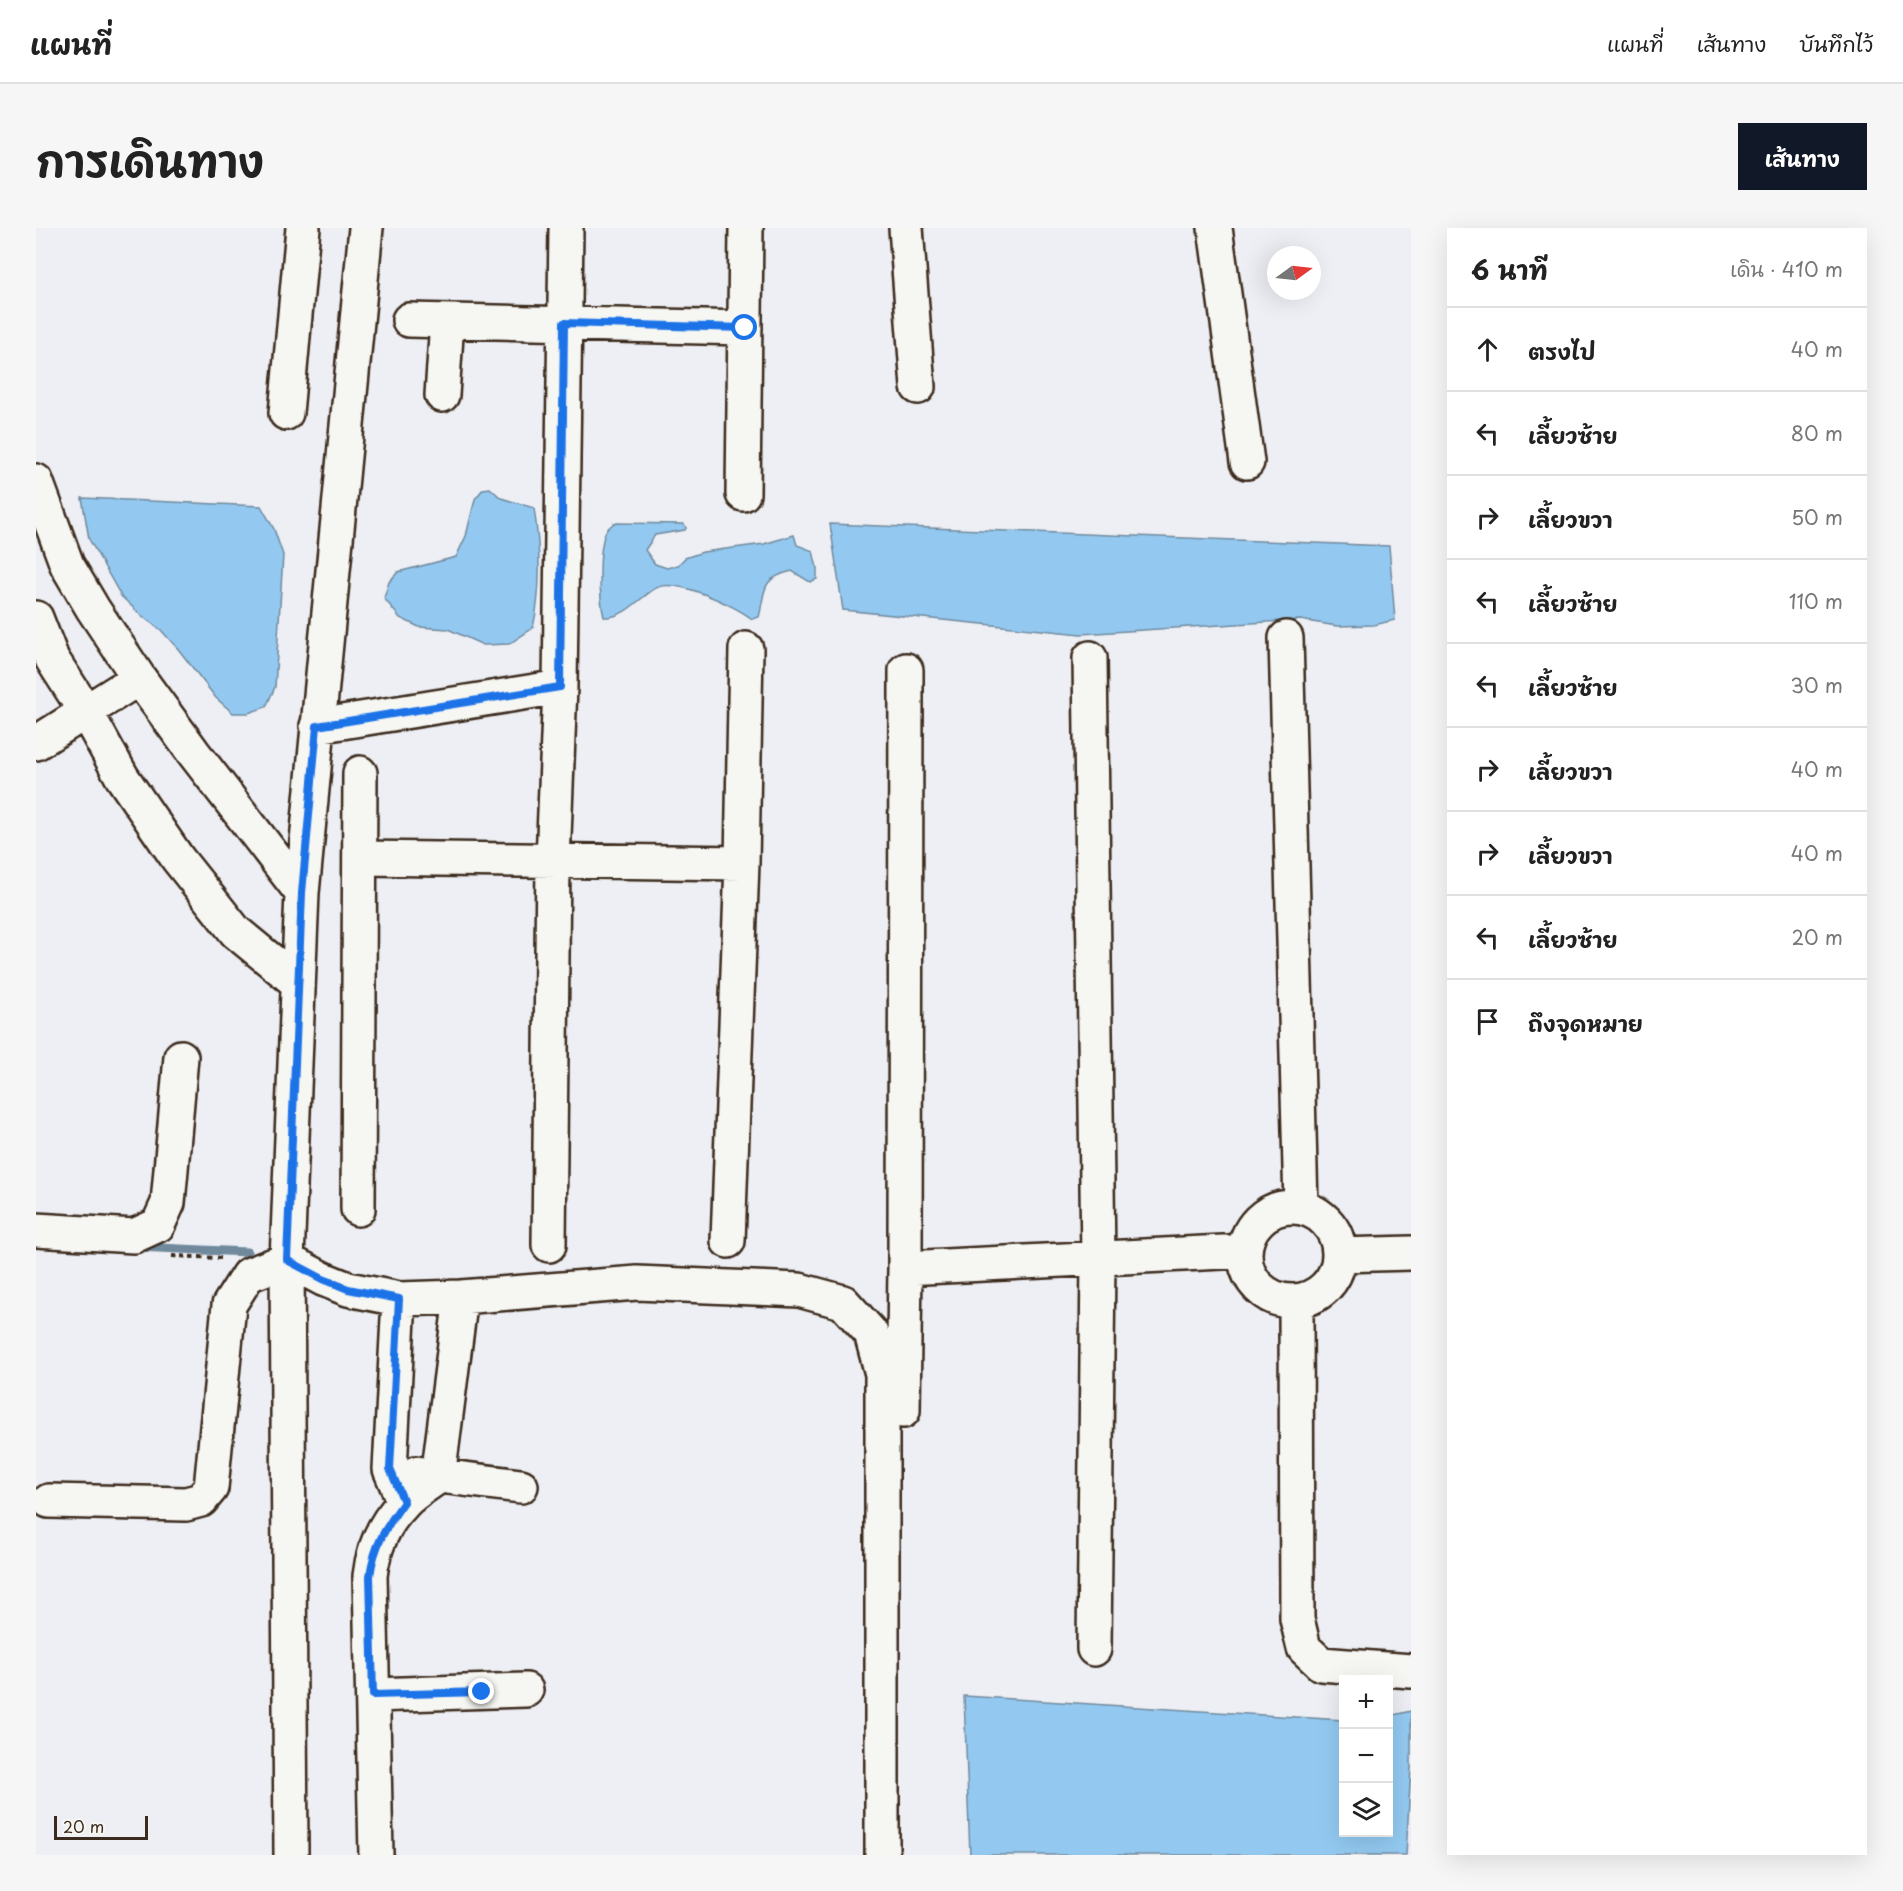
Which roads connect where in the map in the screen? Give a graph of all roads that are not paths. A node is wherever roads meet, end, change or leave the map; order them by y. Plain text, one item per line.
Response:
1 (303, 228) edge
2 (366, 228) edge
3 (566, 228) edge
4 (746, 228) edge
5 (906, 228) edge
6 (1215, 228) edge
7 (409, 320) dead end
8 (447, 321) junction
9 (564, 323) junction
10 (745, 328) junction
11 (918, 387) dead end
12 (442, 395) dead end
13 (286, 413) dead end
14 (1247, 462) dead end
15 (36, 481) edge
16 (743, 494) dead end
17 (36, 618) edge
18 (1286, 638) dead end
19 (746, 649) dead end
20 (1090, 657) dead end
21 (906, 670) dead end
22 (139, 678) junction
23 (560, 687) junction
24 (86, 712) junction
25 (317, 726) junction
26 (36, 743) edge
27 (360, 772) dead end
28 (360, 858) junction
29 (553, 861) junction
30 (742, 862) junction
31 (302, 893) junction
32 (298, 982) junction
33 (181, 1057) dead end
34 (1301, 1206) junction
35 (358, 1209) dead end
36 (36, 1230) edge
37 (728, 1241) dead end
38 (549, 1245) dead end
39 (1243, 1251) junction
40 (1411, 1252) edge
41 (1339, 1255) junction
42 (1098, 1259) junction
43 (287, 1260) junction
44 (905, 1269) junction
45 (460, 1297) junction
46 (399, 1299) junction
47 (1296, 1303) junction
48 (390, 1469) junction
49 (438, 1477) junction
50 (521, 1486) dead end
51 (50, 1501) dead end
52 (404, 1502) junction
53 (900, 1632) dead end
54 (1094, 1649) dead end
55 (1411, 1671) edge
56 (526, 1690) dead end
57 (373, 1695) junction
58 (291, 1855) edge
59 (376, 1855) edge
60 (882, 1855) edge

1 - 13 street
2 - 25 street
3 - 9 street
4 - 10 street
5 - 11 street
6 - 14 street
7 - 8 street
8 - 9 street
8 - 12 street
9 - 10 street
9 - 23 street
10 - 16 street
15 - 22 street
17 - 24 street
18 - 34 street
19 - 30 street
20 - 42 street
21 - 44 street
22 - 24 street
22 - 31 street
23 - 25 street
23 - 29 street
24 - 26 street
24 - 32 street
25 - 31 street
27 - 28 street
28 - 29 street
28 - 35 street
29 - 30 street
29 - 38 street
30 - 37 street
31 - 32 street
32 - 43 street
33 - 36 street
34 - 39 street
34 - 41 street
39 - 42 street
39 - 47 street
40 - 41 street
41 - 47 street
42 - 44 street
42 - 54 street
43 - 46 street
43 - 51 street
43 - 58 street
44 - 53 street
45 - 46 street
45 - 49 street
45 - 60 street
46 - 48 street
47 - 55 street
48 - 49 street
48 - 52 street
49 - 50 street
49 - 52 street
52 - 57 street
56 - 57 street
57 - 59 street

